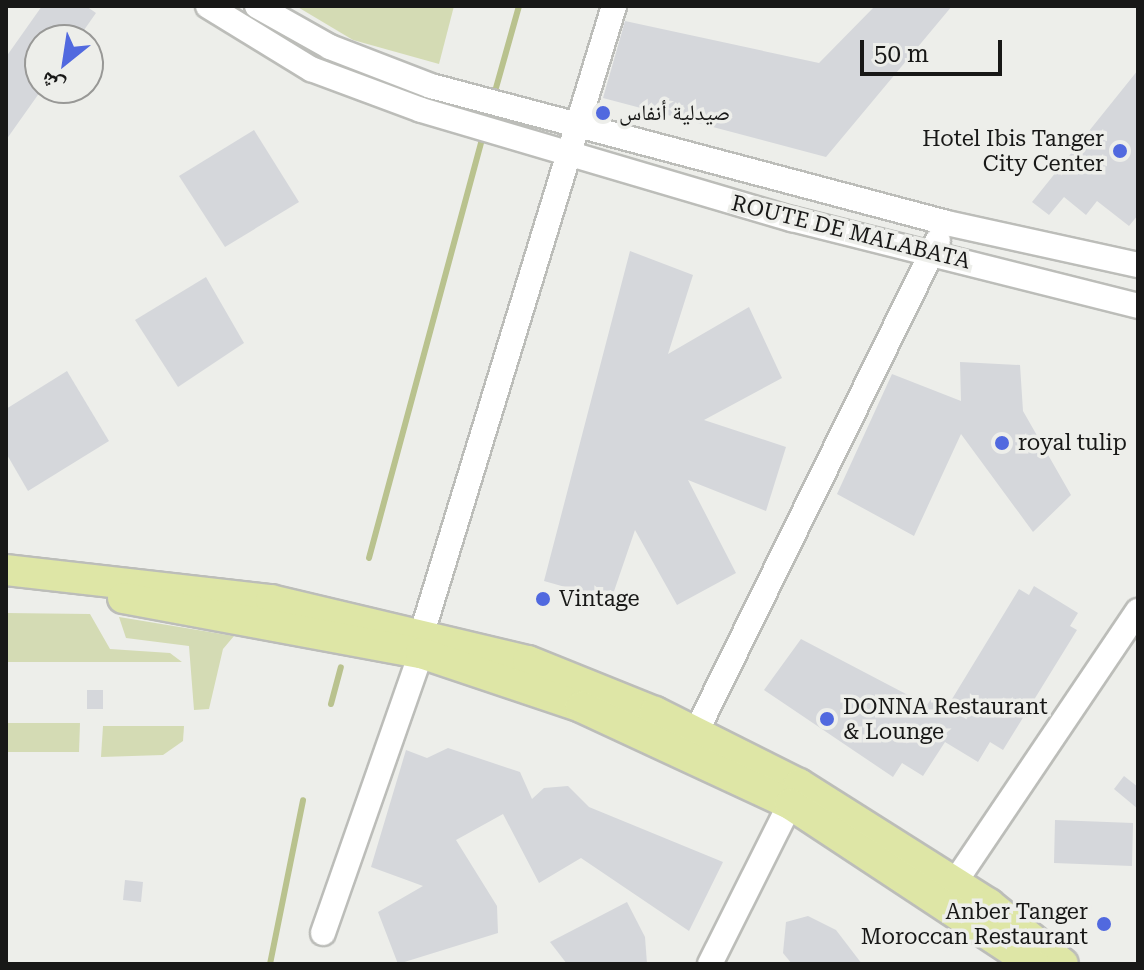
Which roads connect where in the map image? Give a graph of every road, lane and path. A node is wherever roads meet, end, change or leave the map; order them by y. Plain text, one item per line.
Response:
1 (208, 6) edge
2 (257, 6) edge
3 (614, 6) edge
4 (581, 126) junction
5 (566, 152) junction
6 (947, 223) junction
7 (931, 253) junction
8 (1138, 265) edge
9 (1138, 306) edge
10 (6, 570) edge
11 (6, 591) edge
12 (268, 611) junction
13 (1138, 611) edge
14 (411, 640) junction
15 (696, 732) junction
16 (790, 804) junction
17 (955, 882) junction
18 (323, 933) dead end
19 (710, 964) edge
20 (1033, 964) edge
21 (1063, 964) edge

1 - 5 street, ROUTE DE MALABATA
2 - 4 street, ROUTE DE MALABATA
3 - 4 street
4 - 5 street
4 - 6 street, ROUTE DE MALABATA
5 - 7 street, ROUTE DE MALABATA
5 - 14 street
6 - 7 street
6 - 8 street, ROUTE DE MALABATA
7 - 9 street, ROUTE DE MALABATA
7 - 15 street
10 - 12 main road
11 - 12 main road
12 - 14 main road
13 - 17 street
14 - 15 main road
14 - 16 main road
14 - 18 street
15 - 17 main road
16 - 19 street
16 - 20 main road
17 - 21 main road

